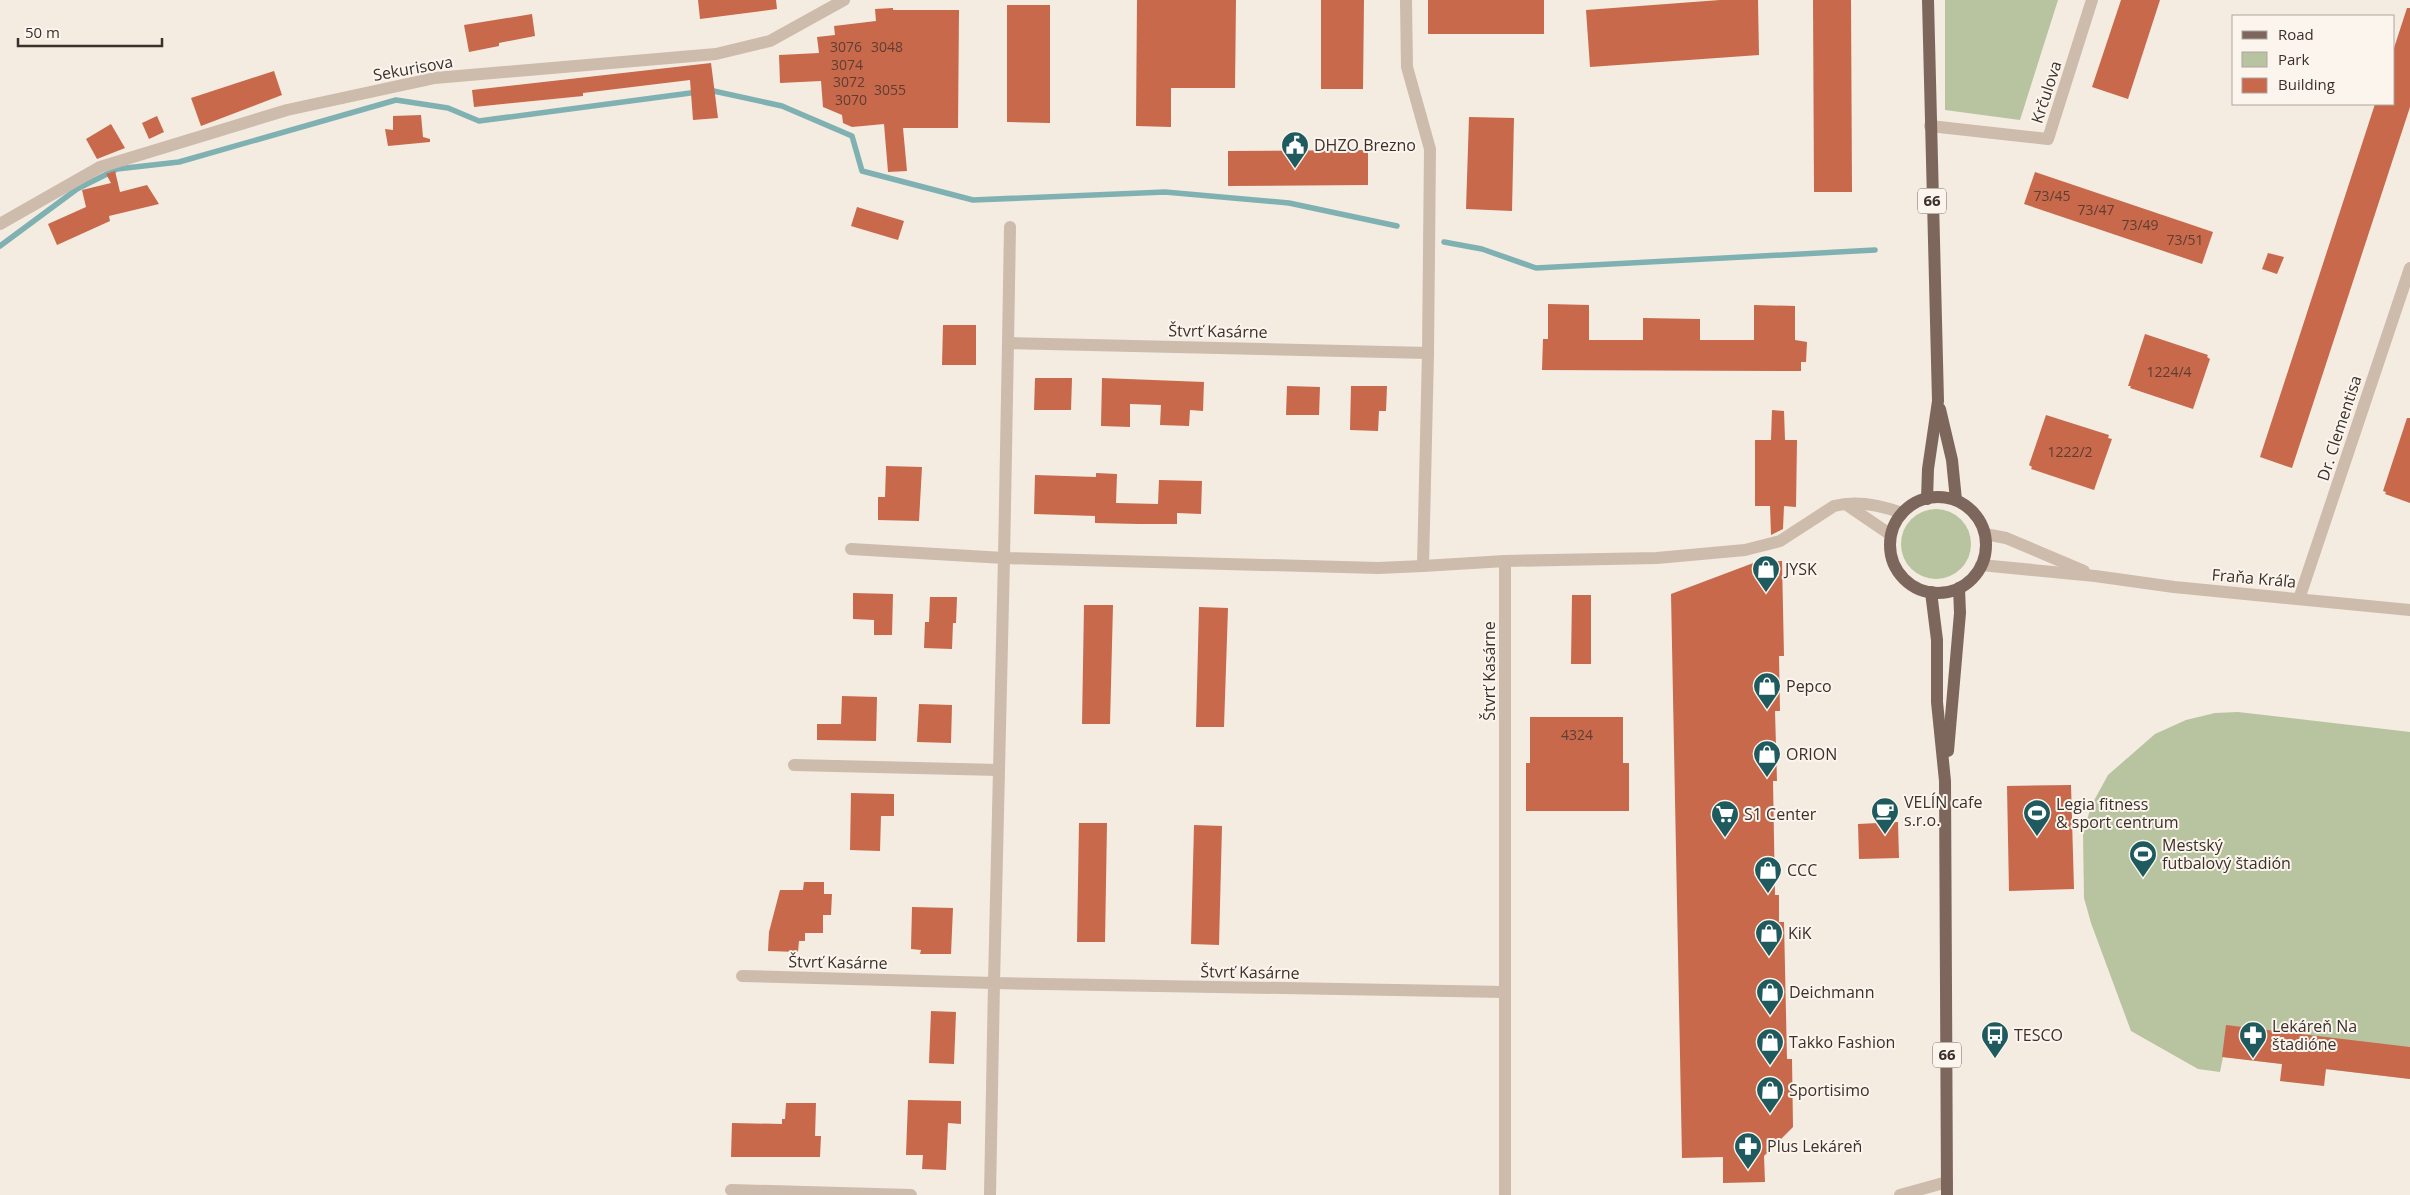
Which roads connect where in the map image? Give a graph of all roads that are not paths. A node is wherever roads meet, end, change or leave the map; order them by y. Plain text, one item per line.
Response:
1 (844, 0) edge
2 (1406, 0) edge
3 (1928, 0) edge
4 (2092, 0) edge
5 (1930, 126) junction
6 (0, 224) edge
7 (1010, 227) dead end
8 (2410, 268) edge
9 (1008, 343) junction
10 (1428, 353) junction
11 (1938, 402) junction
12 (1927, 499) junction
13 (1956, 500) junction
14 (1847, 505) junction
15 (1902, 513) junction
16 (1985, 534) junction
17 (1891, 535) junction
18 (851, 549) dead end
19 (1004, 558) junction
20 (1506, 561) junction
21 (1981, 565) junction
22 (1423, 566) junction
23 (2095, 576) junction
24 (1959, 588) junction
25 (1931, 592) junction
26 (2299, 599) junction
27 (2410, 610) edge
28 (794, 765) dead end
29 (999, 770) junction
30 (1945, 781) junction
31 (742, 976) dead end
32 (994, 983) junction
33 (1505, 992) junction
34 (1947, 1189) edge
35 (731, 1190) dead end
36 (764, 1193) edge
37 (911, 1195) edge
38 (990, 1195) edge
39 (1504, 1195) edge
40 (1900, 1195) edge

1 - 6 street, Sekurisova
2 - 10 street
3 - 5 main road, 66
4 - 5 street, Krčulova
5 - 11 main road, 66
7 - 9 street
8 - 26 street, Dr. Clementisa
9 - 10 street, Štvrť Kasárne
9 - 19 street
10 - 22 street
11 - 12 main road, 66
11 - 13 main road, 66
12 - 13 main road
12 - 15 main road
13 - 16 main road
14 - 15 street
14 - 17 street
14 - 20 street
15 - 17 main road
16 - 21 main road
16 - 23 street, Fraňa Kráľa
17 - 25 main road
18 - 19 street
19 - 22 street
19 - 29 street
20 - 22 street
20 - 33 street, Štvrť Kasárne
21 - 23 street, Fraňa Kráľa
21 - 24 main road
23 - 26 street, Fraňa Kráľa
24 - 25 main road
24 - 30 main road, 66
25 - 30 main road, 66
26 - 27 street, Fraňa Kráľa
28 - 29 street
29 - 32 street
30 - 34 main road, 66
31 - 32 street, Štvrť Kasárne
32 - 33 street, Štvrť Kasárne
32 - 38 street
33 - 39 street, Štvrť Kasárne
34 - 40 street
35 - 36 street
36 - 37 street

